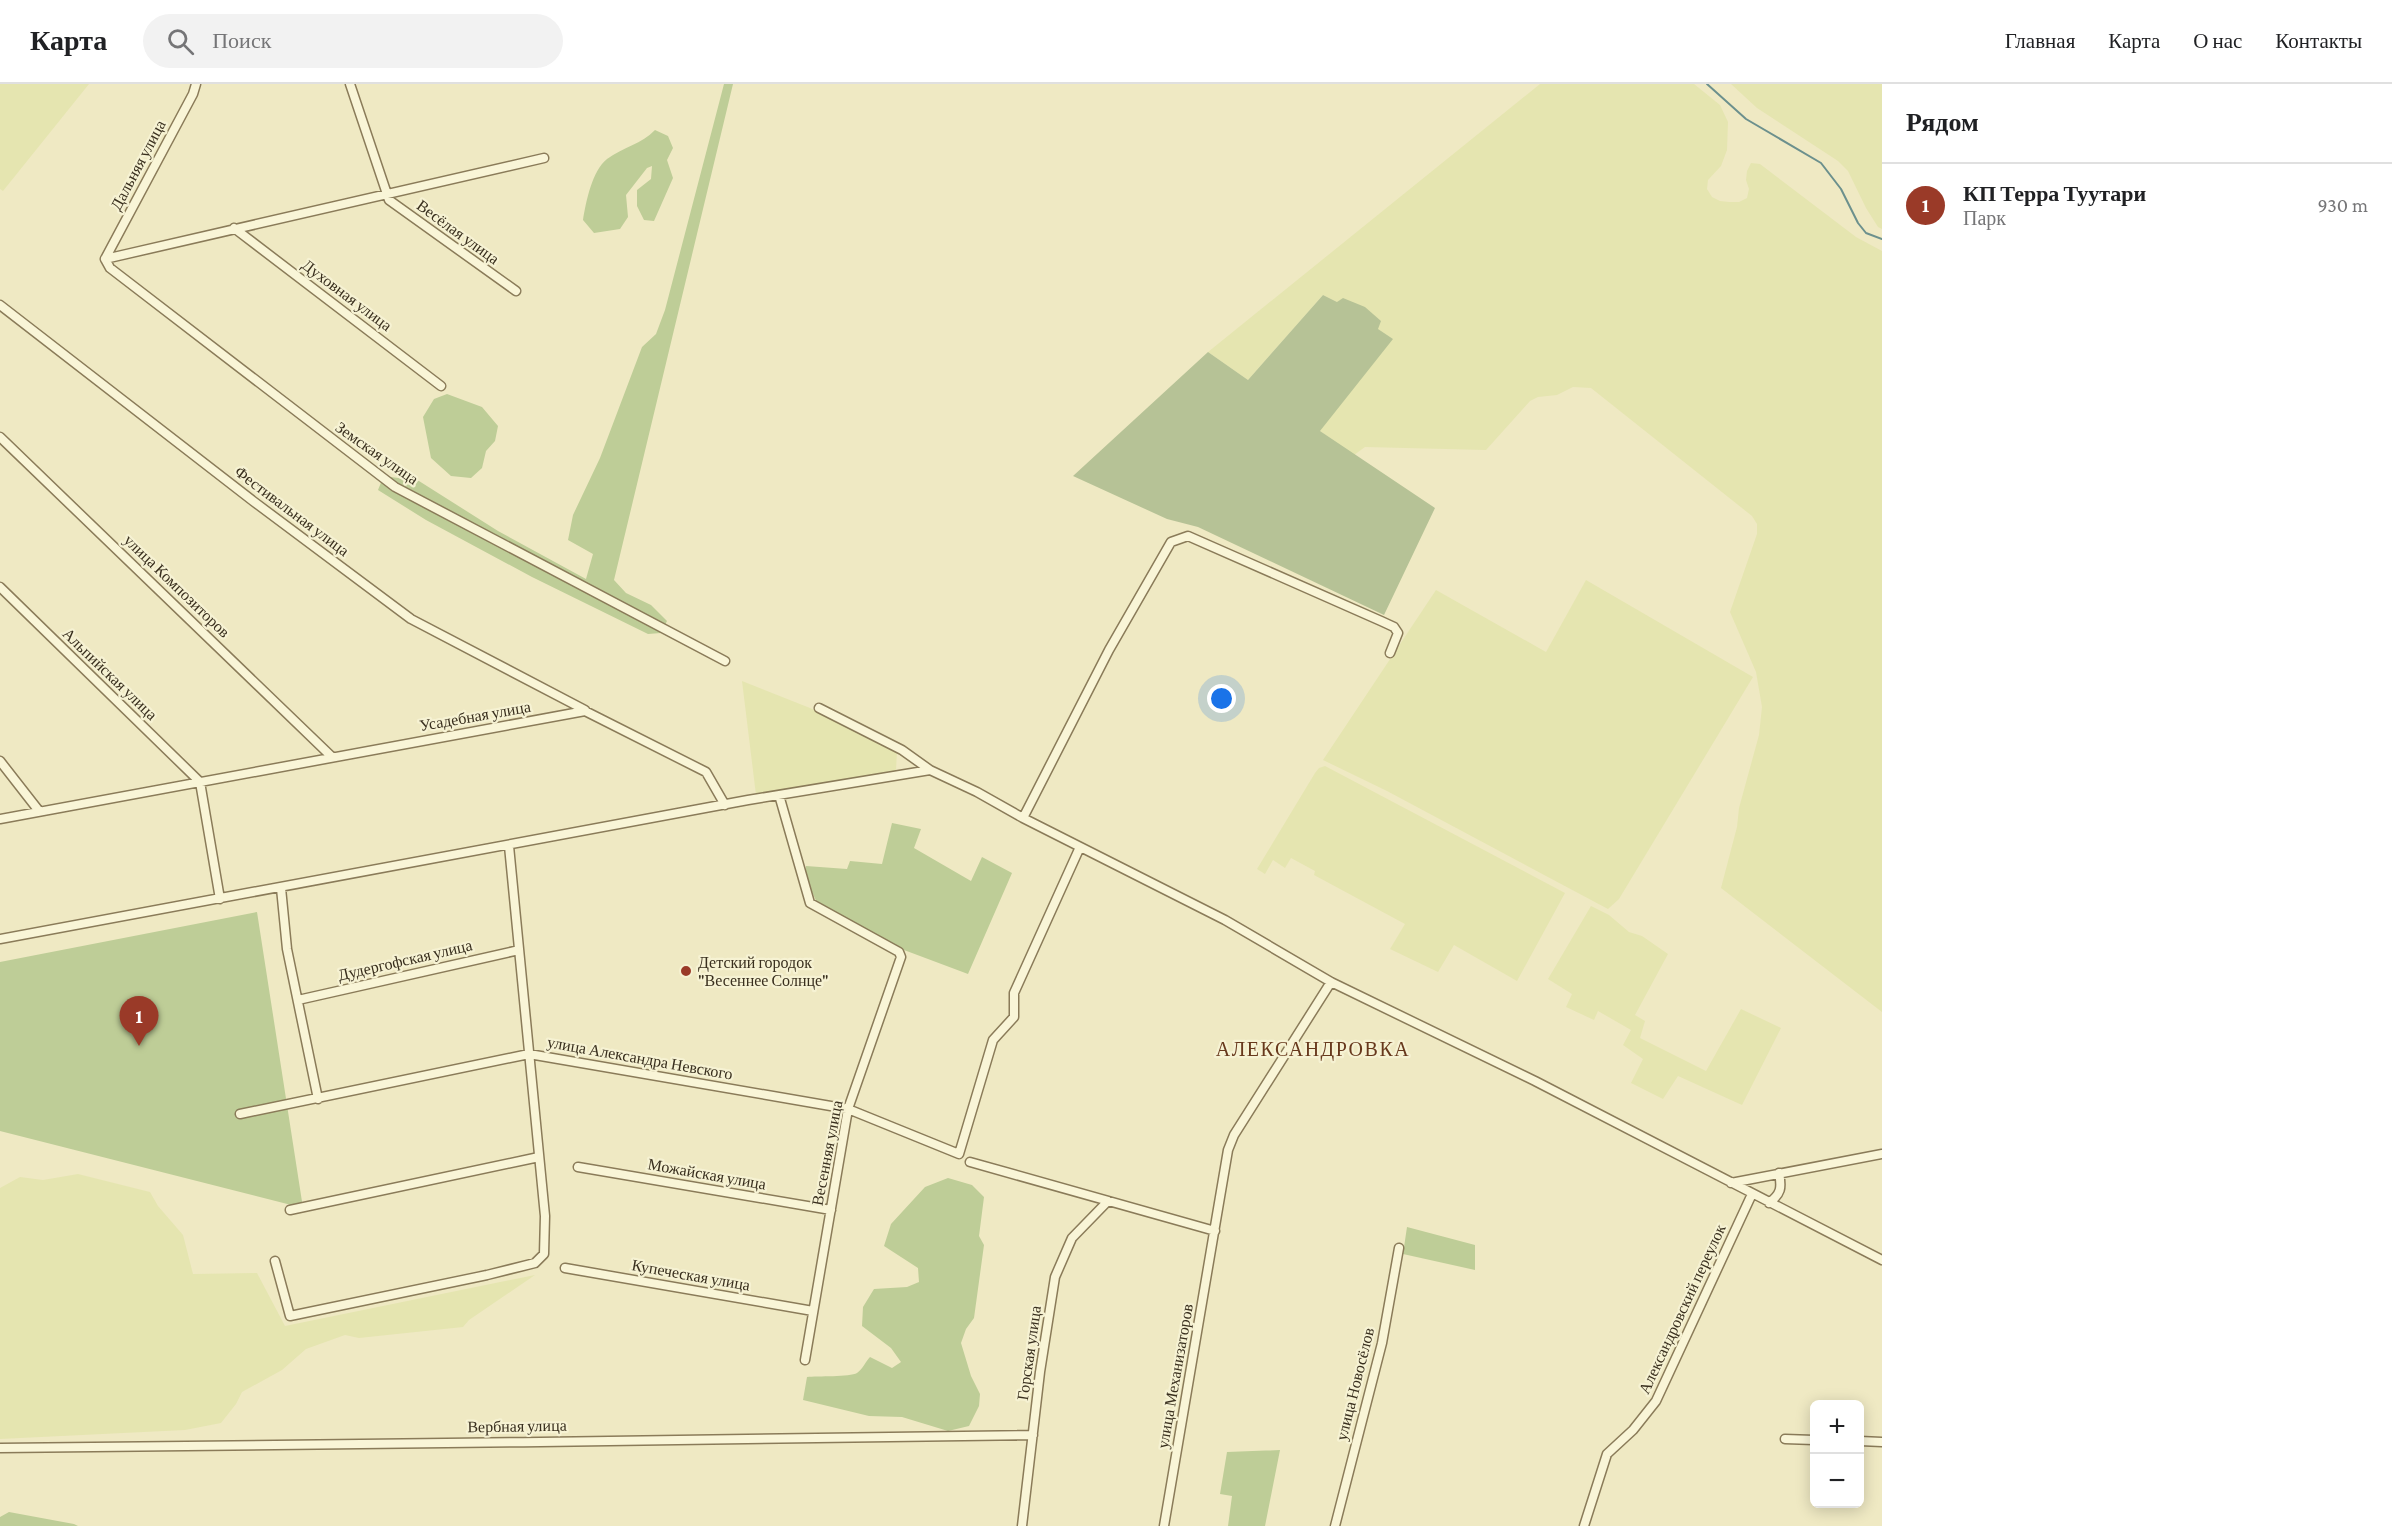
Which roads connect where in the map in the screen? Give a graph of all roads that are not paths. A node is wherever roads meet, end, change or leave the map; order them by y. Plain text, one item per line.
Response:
1 (196, 84) edge
2 (350, 84) edge
3 (544, 158) dead end
4 (387, 194) junction
5 (234, 228) junction
6 (105, 259) junction
7 (516, 291) dead end
8 (0, 305) edge
9 (441, 386) dead end
10 (0, 437) edge
11 (0, 587) edge
12 (1390, 653) dead end
13 (725, 661) dead end
14 (819, 708) dead end
15 (585, 711) junction
16 (332, 757) junction
17 (0, 761) edge
18 (930, 770) junction
19 (200, 782) junction
20 (780, 795) junction
21 (725, 805) junction
22 (39, 811) junction
23 (1023, 818) junction
24 (0, 819) edge
25 (509, 846) junction
26 (1080, 847) junction
27 (281, 888) junction
28 (220, 899) junction
29 (0, 939) edge
30 (519, 950) junction
31 (1331, 982) junction
32 (298, 1000) junction
33 (529, 1054) junction
34 (318, 1099) junction
35 (848, 1109) junction
36 (240, 1114) dead end
37 (1882, 1154) edge
38 (539, 1157) junction
39 (970, 1162) dead end
40 (578, 1167) dead end
41 (1779, 1173) junction
42 (1730, 1183) junction
43 (1752, 1194) junction
44 (1108, 1201) junction
45 (1769, 1203) junction
46 (290, 1210) dead end
47 (831, 1210) junction
48 (1215, 1231) junction
49 (1399, 1248) dead end
50 (1882, 1260) edge
51 (275, 1261) dead end
52 (565, 1269) dead end
53 (813, 1311) junction
54 (805, 1360) dead end
55 (1033, 1435) junction
56 (1785, 1439) dead end
57 (1810, 1440) edge
58 (1864, 1442) edge
59 (1882, 1442) edge
60 (0, 1448) edge
61 (1022, 1526) edge
62 (1164, 1526) edge
63 (1335, 1526) edge
64 (1584, 1526) edge

1 - 6 street, Дальняя улица
2 - 4 street
3 - 4 street
4 - 5 street
4 - 7 street, Весёлая улица
5 - 6 street
5 - 9 street, Духовная улица
6 - 13 street, Земская улица
8 - 15 street, Фестивальная улица
10 - 16 street, улица Композиторов
11 - 19 street, Альпийская улица
12 - 23 street
14 - 18 street
15 - 16 street, Усадебная улица
15 - 21 street
16 - 19 street, Усадебная улица
17 - 22 street
18 - 20 street
18 - 23 street
19 - 22 street, Усадебная улица
19 - 28 street
20 - 21 street
20 - 35 street, Весенняя улица
21 - 25 street
22 - 24 street, Усадебная улица
23 - 26 street
25 - 27 street
25 - 30 street
26 - 31 street
26 - 35 street, улица Александра Невского
27 - 28 street
27 - 32 street
28 - 29 street
30 - 32 street, Дудергофская улица
30 - 33 street
31 - 42 street
31 - 48 street, улица Механизаторов
32 - 34 street
33 - 34 street, улица Александра Невского
33 - 35 street, улица Александра Невского
33 - 38 street
34 - 36 street, улица Александра Невского
35 - 47 street, Весенняя улица
37 - 41 street
38 - 46 street
38 - 51 street
39 - 44 street
40 - 47 street, Можайская улица
41 - 42 street
41 - 45 street
42 - 43 street
43 - 45 street
43 - 64 street, Александровский переулок
44 - 48 street
44 - 55 street, Горская улица
45 - 50 street
47 - 53 street, Весенняя улица
48 - 62 street, улица Механизаторов
49 - 63 street, улица Новосёлов
52 - 53 street, Купеческая улица
53 - 54 street, Весенняя улица
55 - 60 street, Вербная улица
55 - 61 street, Горская улица
56 - 57 street
58 - 59 street

